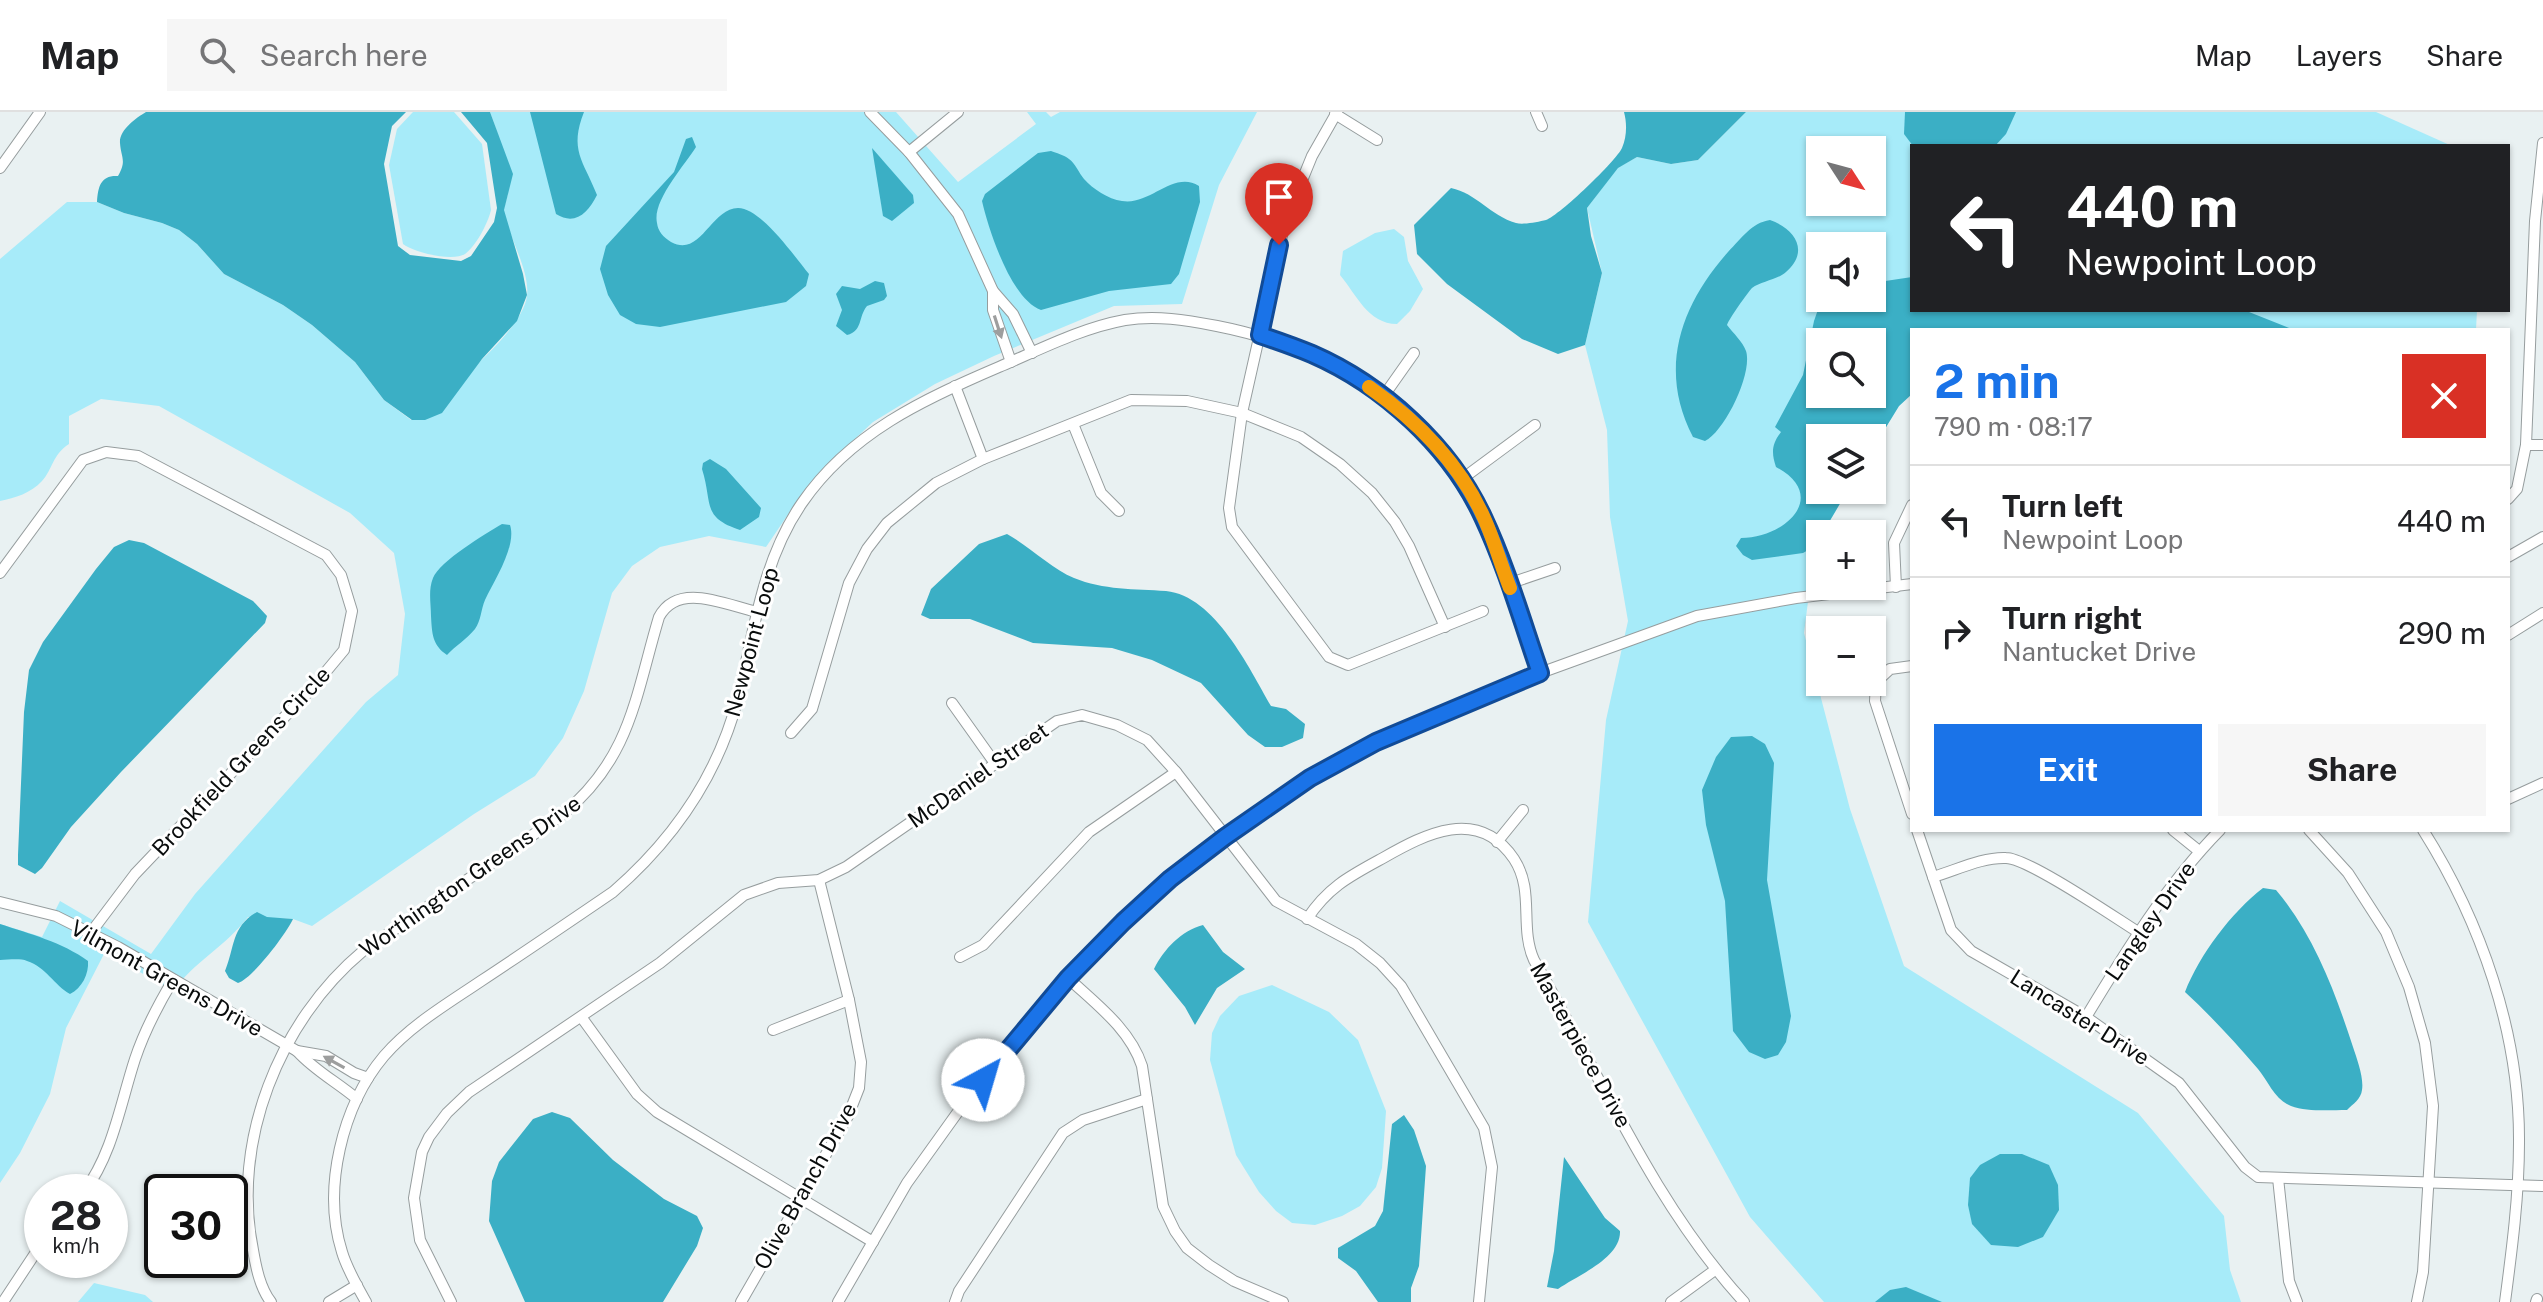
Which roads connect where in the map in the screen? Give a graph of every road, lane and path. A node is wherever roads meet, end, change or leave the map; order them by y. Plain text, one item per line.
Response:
1 (40, 112) edge
2 (870, 112) edge
3 (958, 112) edge
4 (1536, 112) edge
5 (1336, 113) edge
6 (1542, 126) dead end
7 (1377, 140) dead end
8 (2543, 143) edge
9 (909, 152) junction
10 (0, 168) edge
11 (2539, 221) edge
12 (993, 291) junction
13 (1260, 335) junction
14 (1032, 353) junction
15 (1414, 353) dead end
16 (1011, 362) junction
17 (955, 386) junction
18 (1383, 397) junction
19 (1242, 413) junction
20 (1073, 424) junction
21 (1535, 425) dead end
22 (2526, 445) junction
23 (2543, 445) edge
24 (983, 459) junction
25 (1462, 479) junction
26 (2510, 497) edge
27 (1910, 509) edge
28 (1119, 511) dead end
29 (2543, 537) edge
30 (2510, 556) edge
31 (1555, 568) dead end
32 (0, 573) edge
33 (1508, 584) junction
34 (1910, 584) edge
35 (1896, 587) junction
36 (1483, 611) dead end
37 (757, 612) junction
38 (2543, 613) edge
39 (1445, 627) junction
40 (2510, 634) edge
41 (1910, 666) edge
42 (1540, 673) junction
43 (952, 703) dead end
44 (791, 733) dead end
45 (994, 762) junction
46 (1176, 772) junction
47 (1910, 772) edge
48 (1899, 775) junction
49 (2543, 783) edge
50 (2510, 798) edge
51 (1910, 808) edge
52 (1523, 810) dead end
53 (1918, 832) edge
54 (2175, 832) edge
55 (2218, 832) edge
56 (2311, 832) edge
57 (2424, 832) edge
58 (1225, 837) junction
59 (1497, 842) junction
60 (2199, 851) junction
61 (1933, 877) junction
62 (819, 880) junction
63 (0, 902) edge
64 (1307, 919) junction
65 (2138, 932) junction
66 (89, 935) junction
67 (960, 957) dead end
68 (1068, 978) junction
69 (173, 980) junction
70 (849, 1000) junction
71 (2086, 1017) junction
72 (582, 1018) junction
73 (773, 1030) dead end
74 (292, 1048) junction
75 (368, 1078) junction
76 (357, 1099) junction
77 (1147, 1099) junction
78 (97, 1174) edge
79 (2278, 1178) junction
80 (2428, 1184) junction
81 (2518, 1185) junction
82 (2543, 1186) edge
83 (800, 1198) junction
84 (873, 1242) junction
85 (24, 1270) edge
86 (1715, 1270) junction
87 (357, 1285) junction
88 (3, 1302) edge
89 (271, 1302) edge
90 (329, 1302) edge
91 (366, 1302) edge
92 (451, 1302) edge
93 (741, 1302) edge
94 (838, 1302) edge
95 (955, 1302) edge
96 (1283, 1302) edge
97 (1479, 1302) edge
98 (1671, 1302) edge
99 (1744, 1302) edge
100 (2297, 1302) edge
101 (2417, 1302) edge
102 (2505, 1302) edge

1 - 10 street
2 - 9 street
3 - 9 street
4 - 6 street
5 - 7 street
5 - 13 street
8 - 11 street
9 - 12 street
11 - 22 street
12 - 14 street
12 -> 16 street
13 - 14 street, Newpoint Loop
13 - 18 street, Newpoint Loop
13 - 19 street
14 - 16 street, Newpoint Loop
15 - 18 street
16 - 17 street, Newpoint Loop
17 - 24 street
17 - 37 street, Newpoint Loop
18 - 25 street, Newpoint Loop
19 - 20 street
19 - 39 street
19 - 39 street
20 - 24 street
20 - 28 street
21 - 25 street
22 - 23 street
22 - 26 street
24 - 44 street
25 - 33 street, Newpoint Loop
27 - 35 street
29 - 30 street
31 - 33 street
32 - 66 street, Brookfield Greens Circle
33 - 42 street, Newpoint Loop
34 - 35 street
35 - 42 street
36 - 39 street
37 - 74 street, Worthington Greens Drive
37 - 75 street, Newpoint Loop
38 - 40 street
41 - 48 street
42 - 58 street
43 - 45 street
45 - 46 street, McDaniel Street
45 - 62 street, McDaniel Street
46 - 58 street, McDaniel Street
46 - 67 street
47 - 48 street
48 - 51 street
49 - 50 street
52 - 59 street
53 - 61 street, Lancaster Drive
54 - 60 street
55 - 60 street, Langley Drive
56 - 80 street
57 - 81 street
58 - 64 street, McDaniel Street
58 - 68 street
59 - 64 street
59 - 86 street, Masterpiece Drive
60 - 65 street, Langley Drive
61 - 65 street
61 - 71 street, Lancaster Drive
62 - 70 street, Olive Branch Drive
62 - 72 street, McDaniel Street
63 - 66 street, Vilmont Greens Drive
64 - 97 street, McDaniel Street
65 - 71 street, Langley Drive
66 - 69 street, Vilmont Greens Drive
68 - 77 street
68 - 84 street
69 - 74 street, Vilmont Greens Drive
69 - 78 street
70 - 73 street
70 - 83 street, Olive Branch Drive
71 - 79 street, Lancaster Drive
72 - 83 street
72 - 92 street, McDaniel Street
75 -> 74 street
74 - 76 street
74 - 89 street, Worthington Greens Drive
75 - 76 street, Newpoint Loop
76 - 87 street, Newpoint Loop
77 - 95 street
77 - 96 street
79 - 80 street, Lancaster Drive
79 - 100 street
80 - 81 street, Lancaster Drive
80 - 101 street
81 - 82 street, Lancaster Drive
81 - 102 street
83 - 84 street
83 - 93 street, Olive Branch Drive
84 - 94 street
85 - 88 street
86 - 98 street
86 - 99 street, Masterpiece Drive
87 - 90 street
87 - 91 street, Newpoint Loop

